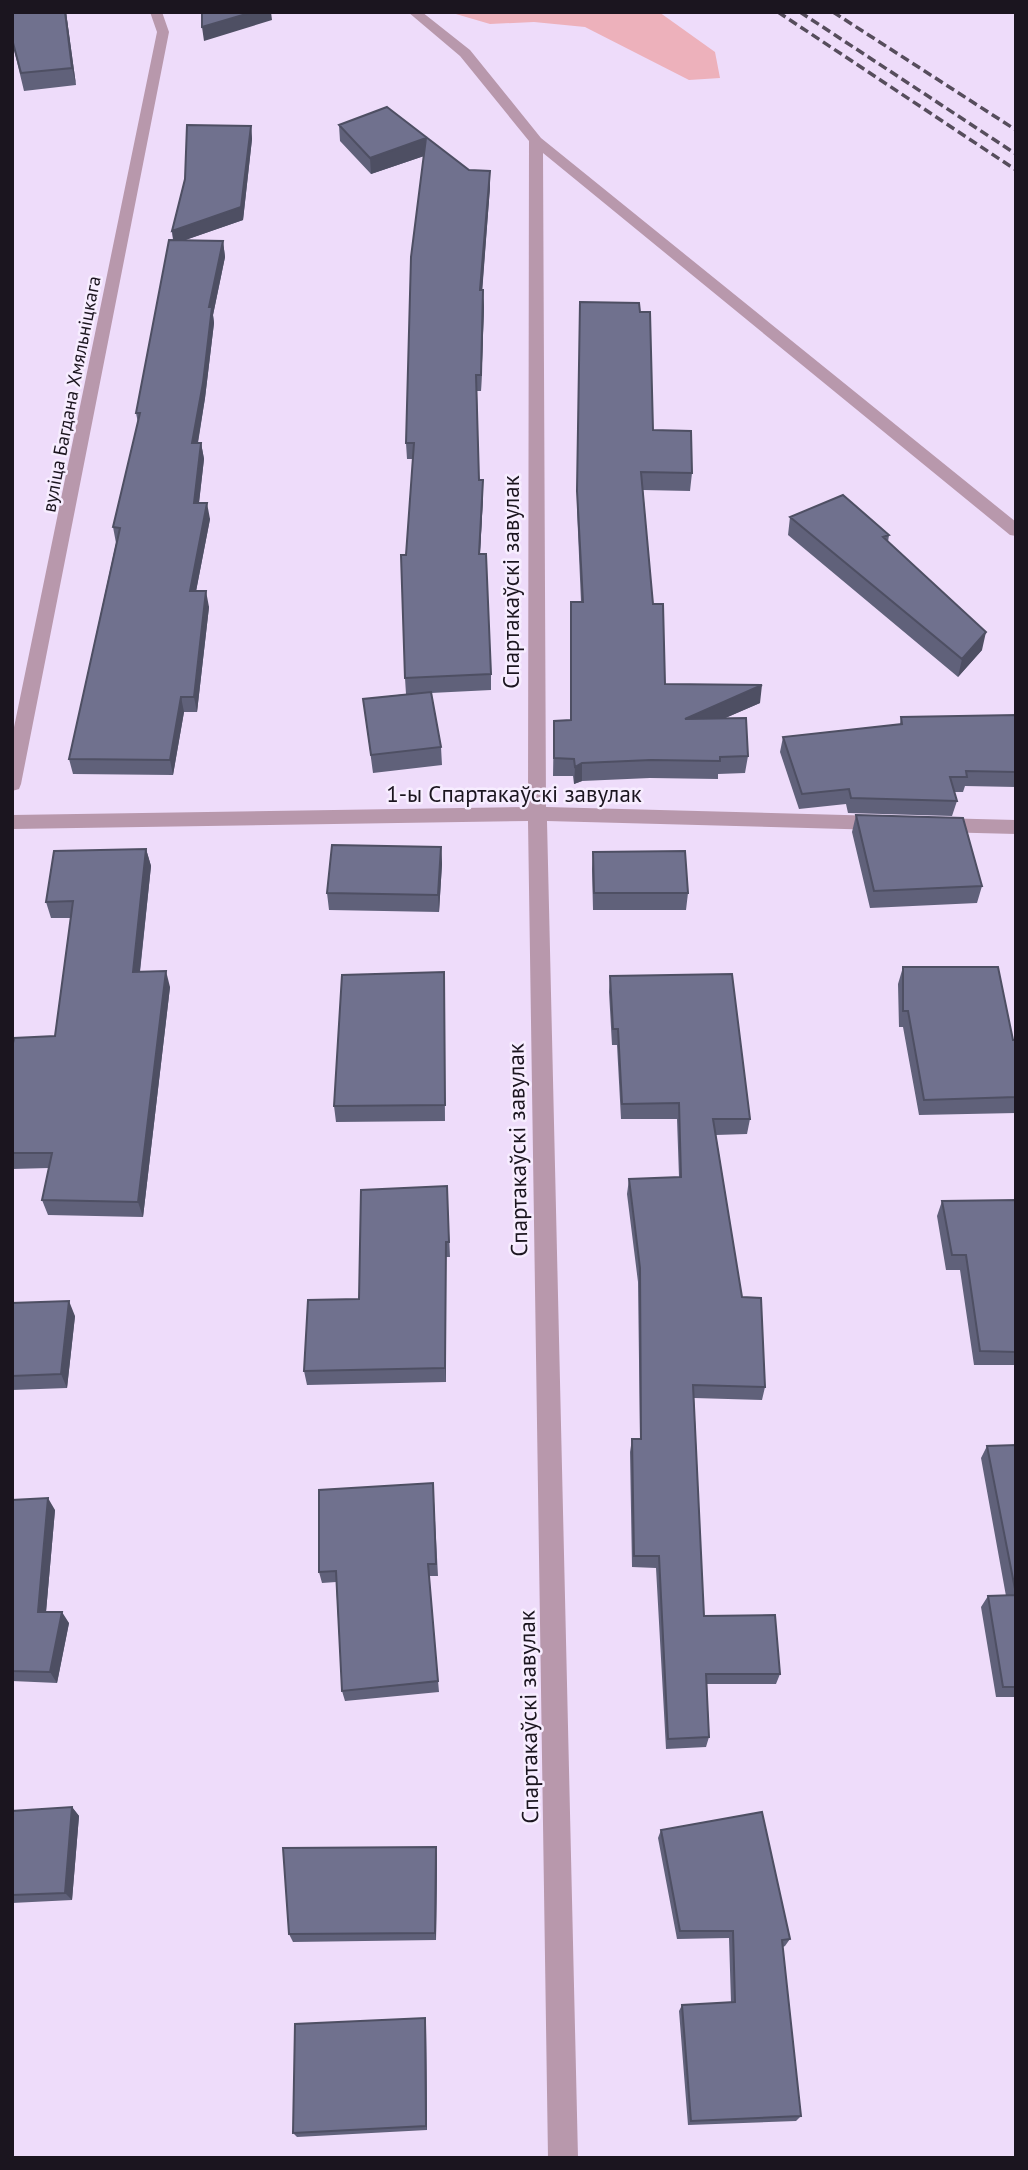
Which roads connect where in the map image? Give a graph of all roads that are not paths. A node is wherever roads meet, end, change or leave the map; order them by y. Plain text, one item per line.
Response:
1 (156, 12) edge
2 (414, 12) edge
3 (536, 141) junction
4 (1016, 531) edge
5 (12, 784) edge
6 (537, 814) junction
7 (12, 822) edge
8 (1016, 827) edge
9 (563, 2158) edge

1 - 5 street, вуліца Багдана Хмяльніцкага
2 - 3 street
3 - 4 street
3 - 6 street, Спартакаўскі завулак
6 - 7 street, 1-ы Спартакаўскі завулак
6 - 8 street, 1-ы Спартакаўскі завулак
6 - 9 street, Спартакаўскі завулак

